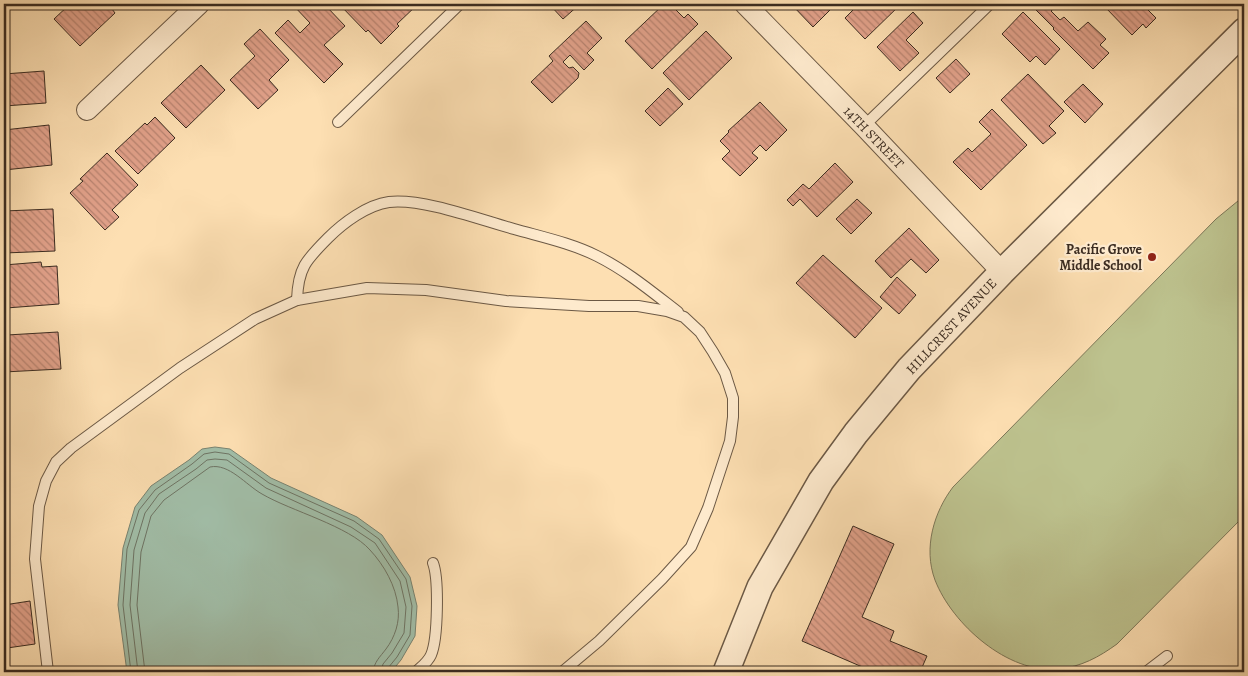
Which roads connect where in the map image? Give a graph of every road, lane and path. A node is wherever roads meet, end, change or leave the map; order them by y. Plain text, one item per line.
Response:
1 (199, 4) edge
2 (460, 4) edge
3 (745, 4) edge
4 (990, 4) edge
5 (1244, 31) edge
6 (87, 110) dead end
7 (338, 122) dead end
8 (864, 126) junction
9 (1002, 272) junction
10 (297, 300) junction
11 (684, 317) junction
12 (433, 563) dead end
13 (1167, 656) dead end
14 (48, 672) edge
15 (416, 672) edge
16 (562, 672) edge
17 (726, 672) edge
18 (1146, 672) edge

1 - 6 street
2 - 7 lane
3 - 8 street, 14TH STREET
4 - 8 lane
5 - 9 street, HILLCREST AVENUE
8 - 9 street, 14TH STREET
9 - 17 street, HILLCREST AVENUE
10 - 11 lane
10 - 11 lane
10 - 14 lane
11 - 16 lane
12 - 15 lane
13 - 18 lane

